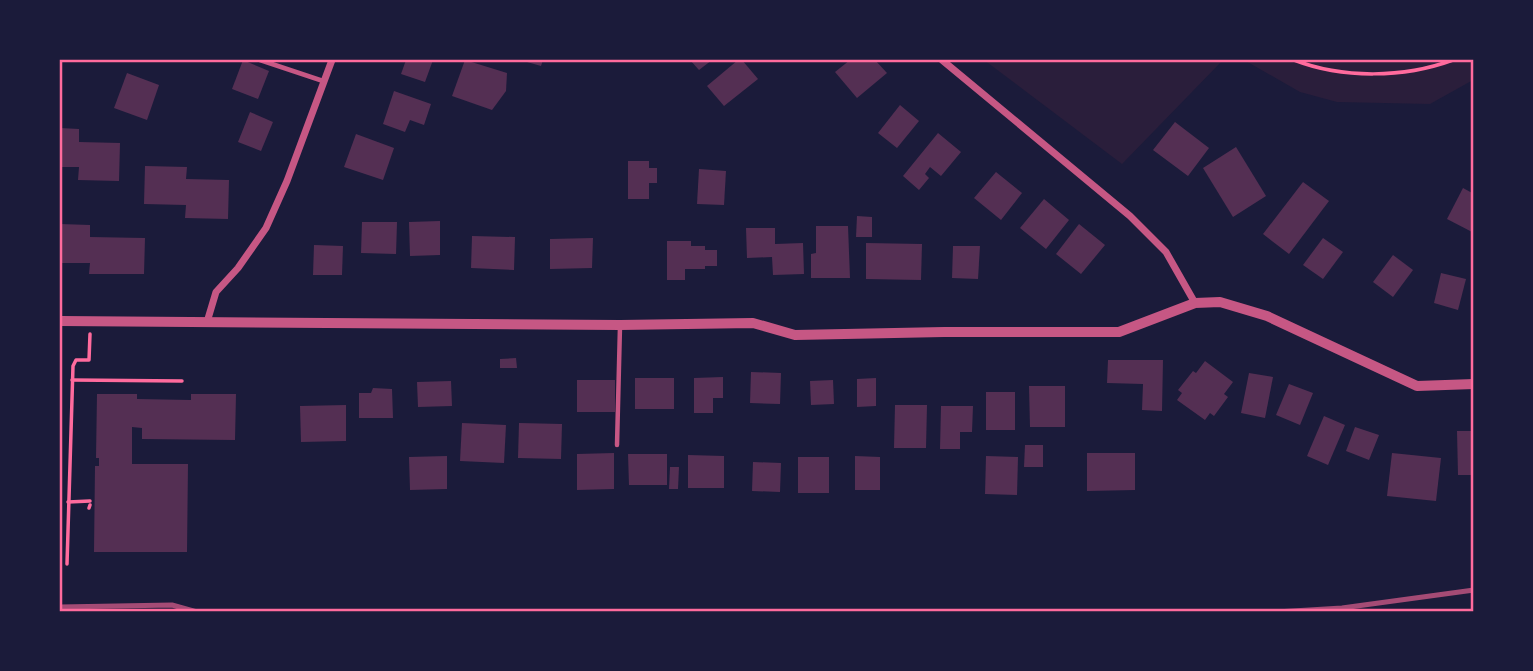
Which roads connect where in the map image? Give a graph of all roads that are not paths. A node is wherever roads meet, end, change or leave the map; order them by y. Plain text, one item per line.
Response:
1 (260, 60) edge
2 (332, 60) edge
3 (942, 60) edge
4 (324, 82) junction
5 (1195, 303) junction
6 (60, 321) edge
7 (207, 322) junction
8 (620, 325) junction
9 (1474, 384) edge
10 (617, 445) dead end

1 - 4 lane
2 - 4 street
3 - 5 street
4 - 7 street
5 - 8 street
5 - 9 street
6 - 7 street
7 - 8 street
8 - 10 lane

